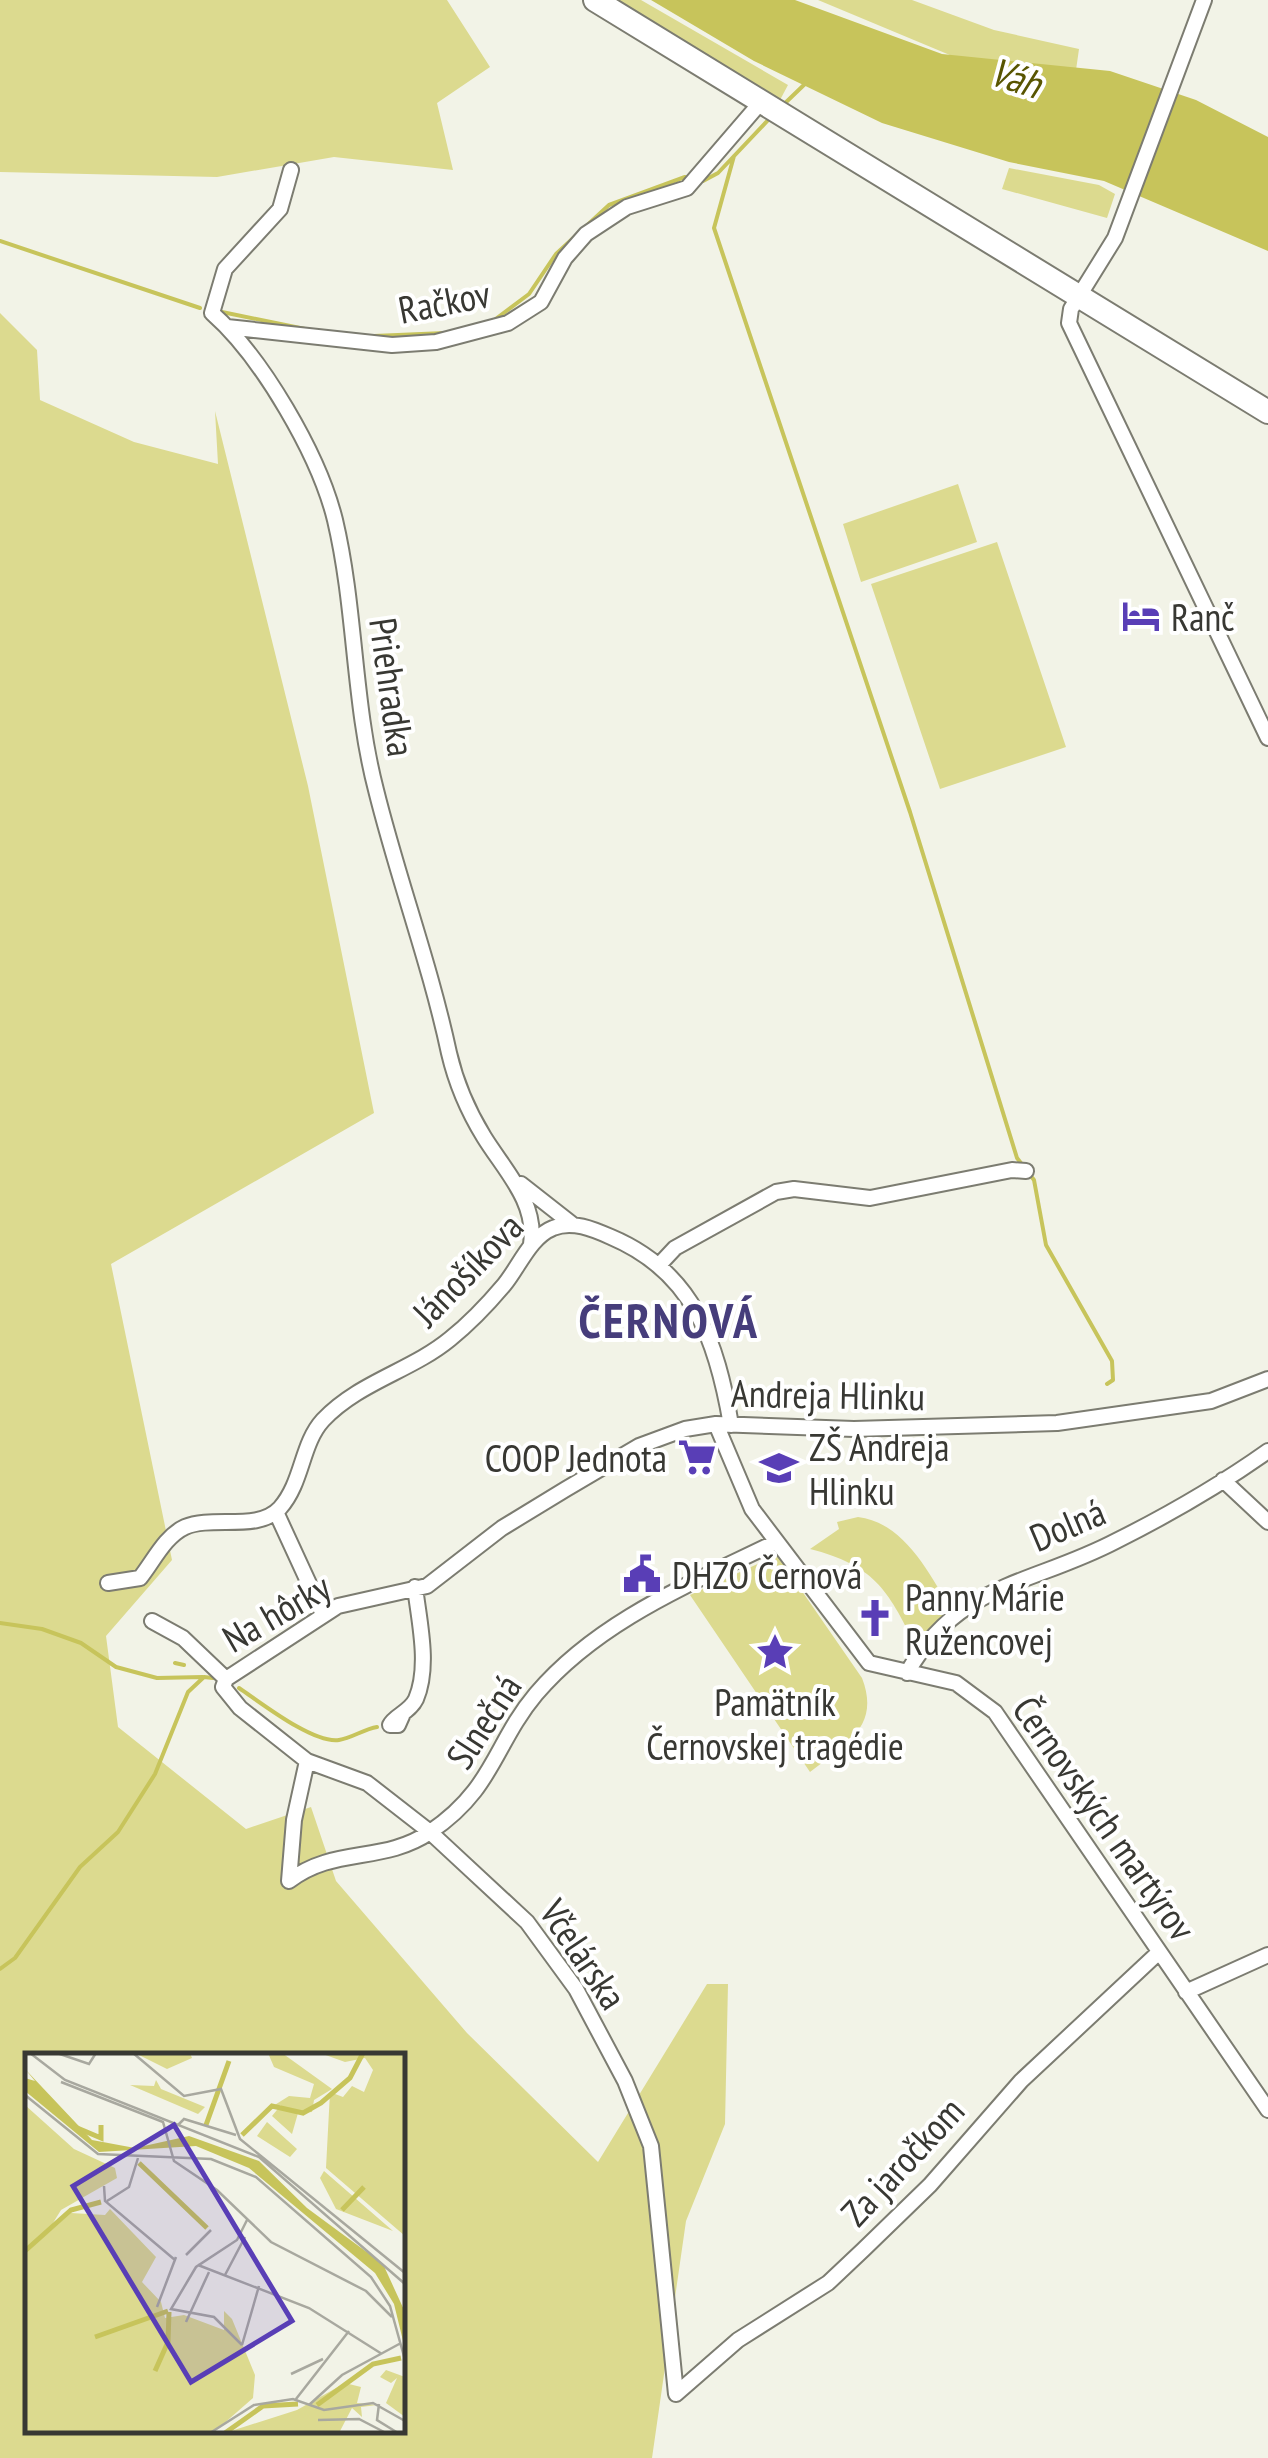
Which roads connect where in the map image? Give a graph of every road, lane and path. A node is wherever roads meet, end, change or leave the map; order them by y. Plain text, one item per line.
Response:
1 (595, 0) edge
2 (1204, 0) edge
3 (772, 109) junction
4 (291, 170) dead end
5 (1078, 296) junction
6 (227, 327) junction
7 (1268, 412) edge
8 (1268, 738) edge
9 (506, 1169) junction
10 (1026, 1171) dead end
11 (572, 1224) junction
12 (532, 1244) junction
13 (660, 1264) junction
14 (1266, 1384) edge
15 (724, 1425) junction
16 (1268, 1451) edge
17 (1223, 1480) junction
18 (276, 1512) junction
19 (1268, 1522) edge
20 (774, 1544) junction
21 (108, 1582) dead end
22 (421, 1587) junction
23 (323, 1614) junction
24 (152, 1621) dead end
25 (906, 1673) junction
26 (224, 1683) junction
27 (402, 1716) dead end
28 (308, 1760) junction
29 (430, 1832) junction
30 (1158, 1953) junction
31 (1268, 1956) edge
32 (1186, 1992) junction
33 (1268, 2110) edge
34 (676, 2394) joint

1 - 3 main road
2 - 5 street
3 - 5 main road
3 - 6 street, Račkov
4 - 6 street, Priehradka
5 - 7 main road
5 - 8 street
6 - 9 street, Priehradka
9 - 11 street
9 - 12 street, Priehradka
10 - 13 street
11 - 12 street, Jánošíkova
11 - 13 street, Jánošíkova
12 - 18 street, Jánošíkova
13 - 15 street, Jánošíkova
14 - 15 street, Andreja Hlinku
15 - 20 street, Černovských martýrov
15 - 22 street, Andreja Hlinku
16 - 17 street, Dolná
17 - 19 street
17 - 25 street, Dolná
18 - 21 street
18 - 23 street
20 - 25 street, Černovských martýrov
20 - 29 street, Slnečná
22 - 23 street, Na hôrky
22 - 27 street
23 - 26 street, Na hôrky
24 - 26 street, Včelárska
25 - 30 street, Černovských martýrov
26 - 28 street, Včelárska
28 - 29 street, Včelárska
28 - 29 street, Slnečná
29 - 34 street, Včelárska
30 - 32 street, Černovských martýrov
30 - 34 street, Za jaročkom
31 - 32 street
32 - 33 street, Černovských martýrov

